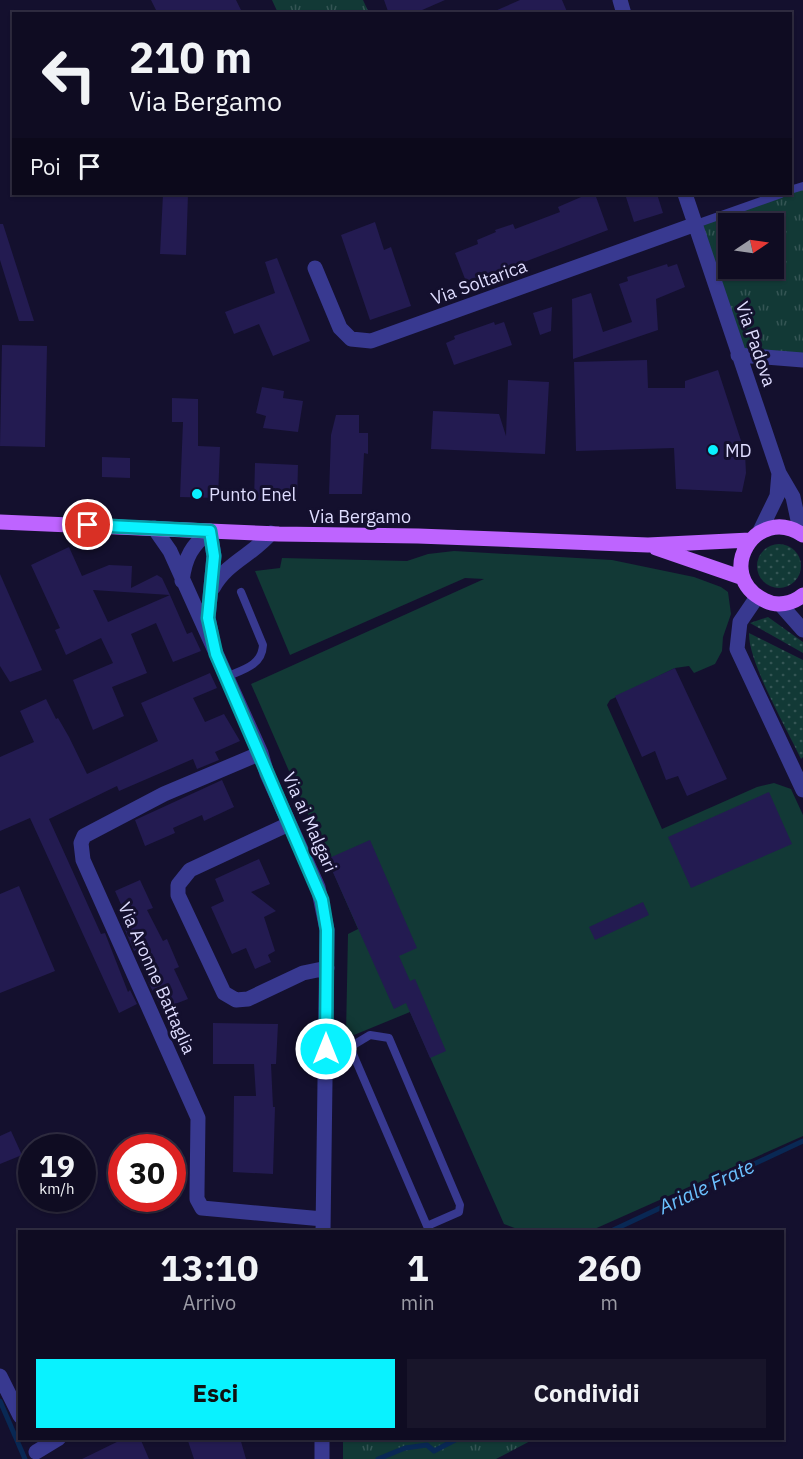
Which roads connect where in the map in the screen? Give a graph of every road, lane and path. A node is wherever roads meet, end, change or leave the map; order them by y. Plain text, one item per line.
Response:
1 (685, 195) edge
2 (778, 195) edge
3 (696, 224) junction
4 (315, 268) dead end
5 (738, 355) junction
6 (803, 360) edge
7 (779, 473) junction
8 (0, 522) edge
9 (154, 528) junction
10 (210, 531) junction
11 (271, 533) junction
12 (802, 534) edge
13 (754, 536) junction
14 (648, 545) junction
15 (742, 578) junction
16 (182, 580) junction
17 (211, 591) junction
18 (241, 592) dead end
19 (803, 596) edge
20 (756, 597) junction
21 (780, 604) junction
22 (803, 630) edge
23 (216, 654) junction
24 (226, 677) junction
25 (261, 753) junction
26 (803, 790) edge
27 (289, 824) junction
28 (327, 968) junction
29 (350, 1047) junction
30 (326, 1049) junction
31 (323, 1225) edge
32 (0, 1376) edge
33 (18, 1412) edge
34 (55, 1440) edge
35 (322, 1440) edge
36 (36, 1450) edge
37 (322, 1459) edge

1 - 3 street, Via Padova
2 - 3 lane
3 - 4 street, Via Soltarica
3 - 5 street, Via Padova
5 - 6 street
5 - 7 street, Via Padova
7 - 12 street, Via Padova
7 - 13 street, Via Padova
8 - 9 main road, Via Bergamo
9 - 10 main road, Via Bergamo
9 - 16 street, Via ai Malgari
10 - 11 main road, Via Bergamo
10 - 16 street
10 - 17 street, Via ai Malgari
11 - 14 main road, Via Bergamo
11 - 17 street
12 - 13 main road, Via Bergamo
13 - 14 main road, Via Bergamo
13 - 15 main road
14 - 15 main road, Via Bergamo
15 - 20 main road
16 - 23 street, Via ai Malgari
17 - 23 street, Via ai Malgari
18 - 24 lane
19 - 21 main road
20 - 21 main road
20 - 26 street
21 - 22 street
23 - 24 street, Via ai Malgari
24 - 25 street, Via ai Malgari
25 - 27 street, Via ai Malgari
25 - 31 street, Via Aronne Battaglia
27 - 28 street, Via ai Malgari
27 - 28 street
28 - 30 street, Via ai Malgari
29 - 29 lane
29 - 30 lane
30 - 31 street, Via ai Malgari
32 - 33 street
34 - 36 street
35 - 37 street

